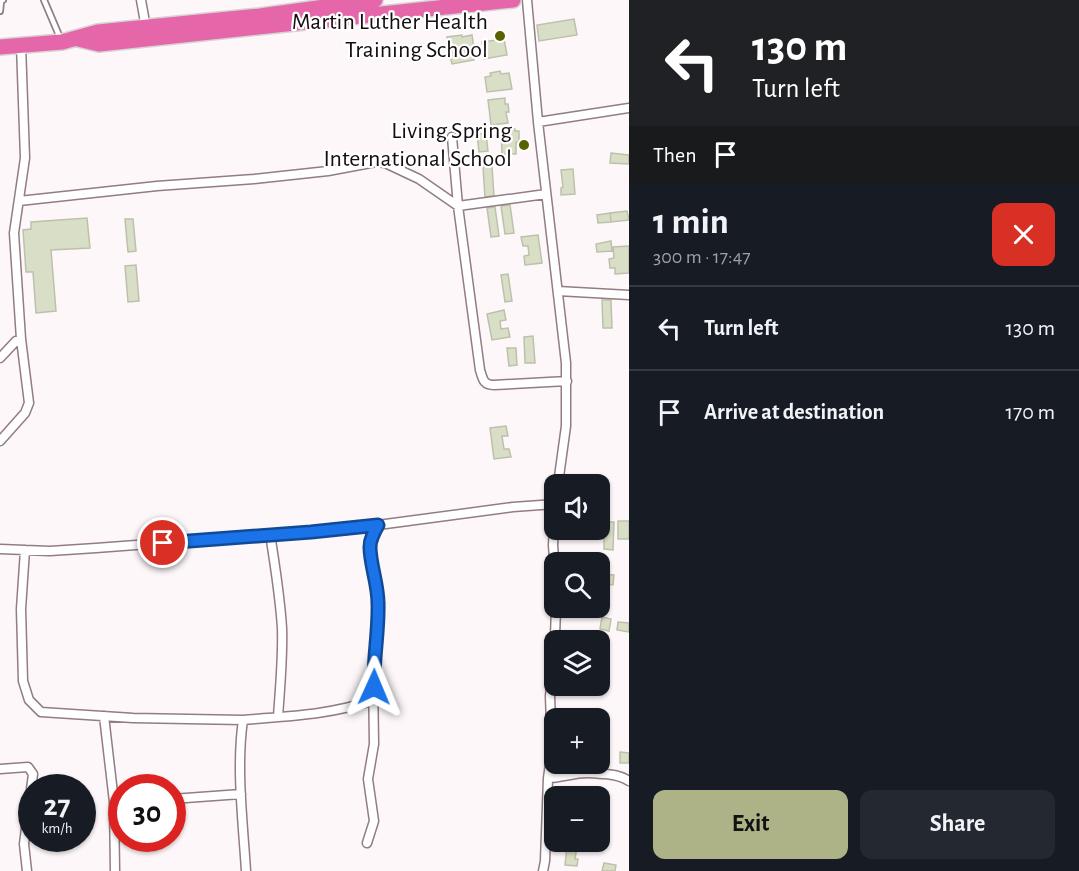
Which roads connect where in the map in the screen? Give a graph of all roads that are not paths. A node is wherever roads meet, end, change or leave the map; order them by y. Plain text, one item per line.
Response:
1 (3, 0) edge
2 (44, 0) edge
3 (141, 0) edge
4 (375, 0) edge
5 (513, 0) edge
6 (527, 0) edge
7 (354, 1) edge
8 (0, 11) edge
9 (146, 28) junction
10 (70, 40) junction
11 (21, 45) junction
12 (0, 47) edge
13 (629, 108) edge
14 (538, 122) junction
15 (452, 137) dead end
16 (546, 194) junction
17 (19, 201) junction
18 (458, 206) junction
19 (558, 291) junction
20 (629, 295) edge
21 (21, 339) junction
22 (0, 358) edge
23 (567, 381) junction
24 (0, 439) edge
25 (559, 474) edge
26 (544, 505) edge
27 (378, 525) junction
28 (270, 534) junction
29 (0, 549) edge
30 (25, 550) junction
31 (556, 618) edge
32 (374, 700) junction
33 (104, 716) junction
34 (278, 717) junction
35 (243, 720) junction
36 (0, 769) edge
37 (113, 774) edge
38 (548, 778) junction
39 (629, 781) edge
40 (241, 794) junction
41 (186, 798) edge
42 (367, 843) dead end
43 (116, 852) edge
44 (27, 871) edge
45 (115, 871) edge
46 (246, 871) edge
47 (543, 871) edge

1 - 8 lane
2 - 10 lane
3 - 9 street
4 - 7 highway
5 - 10 highway
6 - 14 street
7 - 9 highway
9 - 10 highway
10 - 11 highway
11 - 12 highway
11 - 17 street
13 - 14 street
14 - 16 street
15 - 18 street
16 - 18 street
16 - 19 street
17 - 18 street
17 - 21 street
18 - 23 street
19 - 20 street
19 - 23 street
21 - 22 street
21 - 24 street
23 - 25 street
26 - 27 street
27 - 28 street
27 - 32 street
28 - 30 street
28 - 34 street
29 - 30 street
30 - 33 street
31 - 38 street
32 - 34 street
32 - 42 street
33 - 35 street
33 - 37 street
34 - 35 street
35 - 40 street
36 - 44 street
38 - 39 street
38 - 47 street
40 - 41 street
40 - 46 street
43 - 45 street

